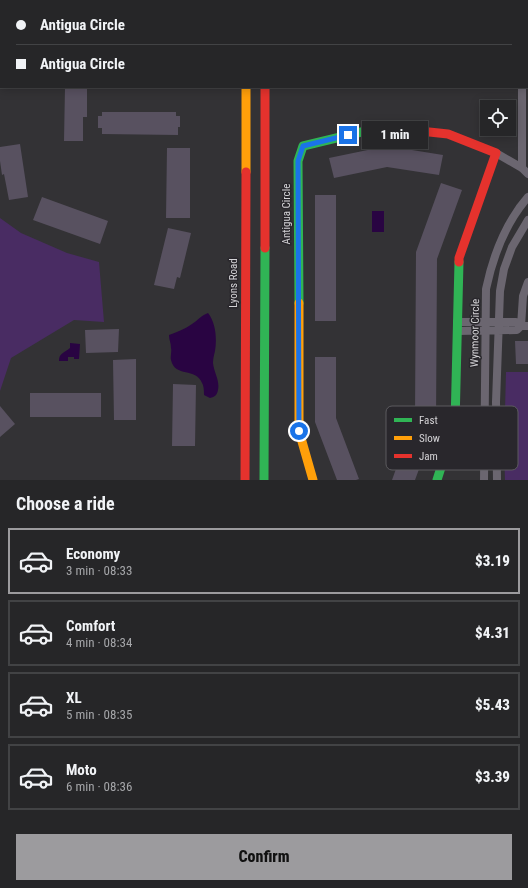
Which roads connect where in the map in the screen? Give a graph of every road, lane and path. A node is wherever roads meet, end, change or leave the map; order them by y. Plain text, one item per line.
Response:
1 (246, 0) edge
2 (265, 0) edge
3 (246, 88) edge
4 (265, 88) edge
5 (522, 88) edge
6 (496, 153) junction
7 (526, 170) edge
8 (528, 197) edge
9 (528, 220) edge
10 (528, 282) edge
11 (486, 322) junction
12 (500, 322) junction
13 (457, 326) junction
14 (525, 326) edge
15 (486, 331) junction
16 (499, 331) junction
17 (455, 406) edge
18 (485, 406) edge
19 (496, 406) edge
20 (440, 470) edge
21 (484, 470) edge
22 (497, 470) edge
23 (245, 480) edge
24 (264, 480) edge
25 (313, 480) edge
26 (437, 480) edge
27 (484, 480) edge
28 (497, 480) edge

1 - 2 street
3 - 23 street, Lyons Road
4 - 24 street
5 - 7 street
6 - 7 street, Antigua Circle
6 - 13 street
6 - 25 street, Antigua Circle
8 - 11 street, Wynmoor Circle
9 - 12 street, Wynmoor Circle
10 - 14 street
11 - 12 street
11 - 13 street
11 - 15 street, Wynmoor Circle
12 - 14 street
12 - 16 street, Wynmoor Circle
13 - 15 street
13 - 17 street
14 - 16 street
15 - 16 street
15 - 18 street, Wynmoor Circle
16 - 19 street, Wynmoor Circle
20 - 26 street
21 - 27 street, Wynmoor Circle
22 - 28 street, Wynmoor Circle

